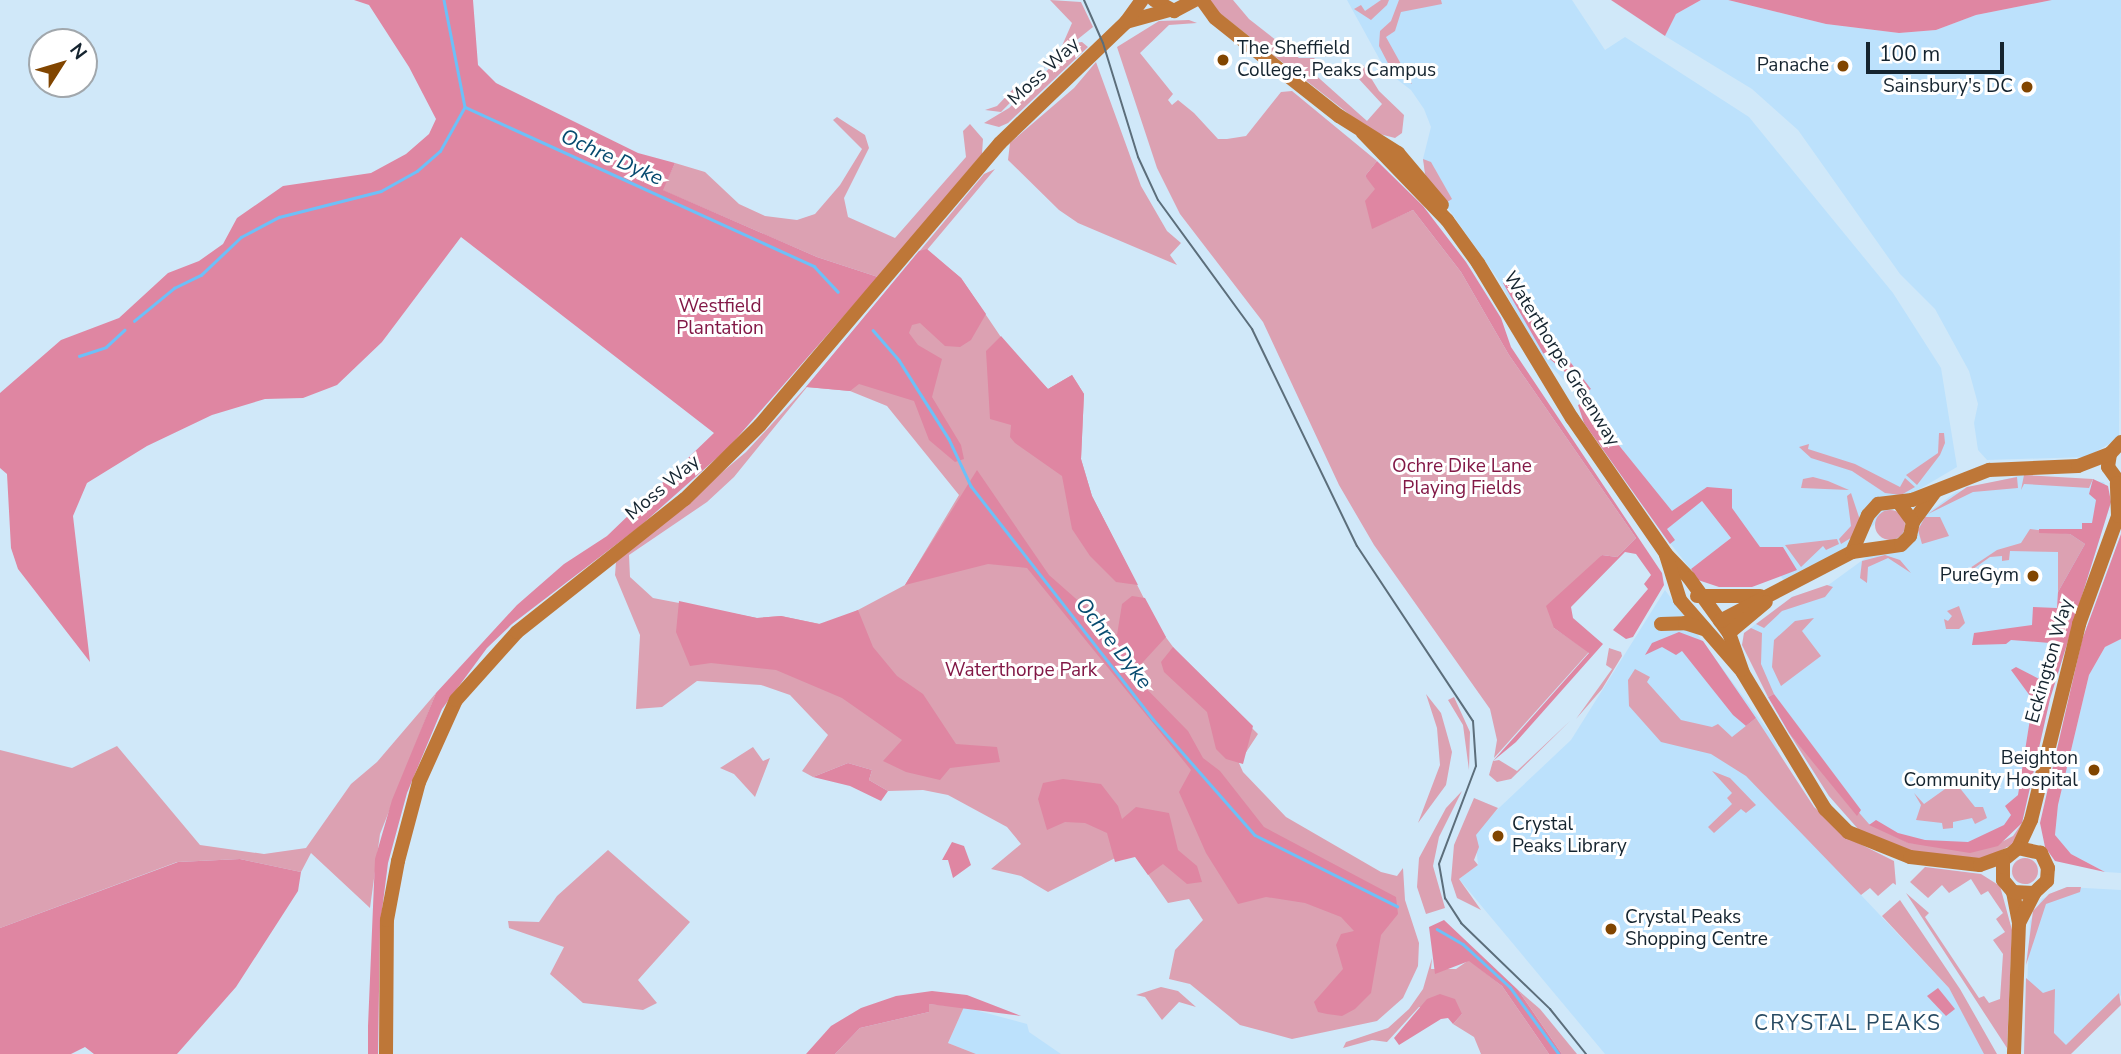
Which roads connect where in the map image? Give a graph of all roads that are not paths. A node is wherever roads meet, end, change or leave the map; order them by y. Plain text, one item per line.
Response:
1 (1142, 0) edge
2 (1154, 0) edge
3 (1195, 0) edge
4 (1202, 0) edge
5 (1174, 11) junction
6 (1215, 18) junction
7 (1126, 22) junction
8 (2121, 442) edge
9 (2110, 454) junction
10 (2078, 466) junction
11 (2117, 483) edge
12 (1935, 492) junction
13 (1899, 503) junction
14 (2120, 514) edge
15 (1913, 522) junction
16 (1866, 528) junction
17 (1884, 548) junction
18 (1852, 552) junction
19 (1666, 554) junction
20 (1676, 564) junction
21 (1703, 597) junction
22 (1772, 597) junction
23 (1682, 598) junction
24 (1661, 624) dead end
25 (1703, 629) junction
26 (1722, 629) junction
27 (1738, 667) junction
28 (2031, 820) junction
29 (2012, 851) junction
30 (2041, 853) junction
31 (1980, 866) junction
32 (2008, 886) junction
33 (2034, 893) junction
34 (2020, 923) junction
35 (386, 1054) edge
36 (2014, 1054) edge

1 - 7 street, Moss Way
2 - 5 street
3 - 5 street
4 - 6 street, Waterthorpe Greenway
5 - 6 street, Waterthorpe Greenway
5 - 7 street, Moss Way
6 - 19 street, Waterthorpe Greenway
7 - 35 street, Moss Way
8 - 9 street
9 - 10 street
9 - 11 street, Eckington Way
10 - 11 street
10 - 12 street
11 - 14 street, Eckington Way
12 - 13 street
12 - 15 street
13 - 15 street
13 - 16 street
14 - 28 street, Eckington Way
15 - 17 street
16 - 17 street
16 - 18 street
17 - 18 street
18 - 22 street
19 - 20 street, Waterthorpe Greenway
19 - 23 street, Waterthorpe Greenway
20 - 21 street, Waterthorpe Greenway
20 - 23 street
21 - 22 street
21 - 23 street
21 - 26 street, Waterthorpe Greenway
22 - 26 street
23 - 25 street, Waterthorpe Greenway
24 - 25 street
25 - 26 street
25 - 27 street, Waterthorpe Greenway
26 - 27 street, Waterthorpe Greenway
27 - 31 street, Waterthorpe Greenway
28 - 29 street, Eckington Way
28 - 30 street
29 - 30 street
29 - 31 street, Waterthorpe Greenway
29 - 32 street
30 - 33 street
31 - 32 street, Waterthorpe Greenway
32 - 33 street
32 - 34 street
33 - 34 street
34 - 36 street

